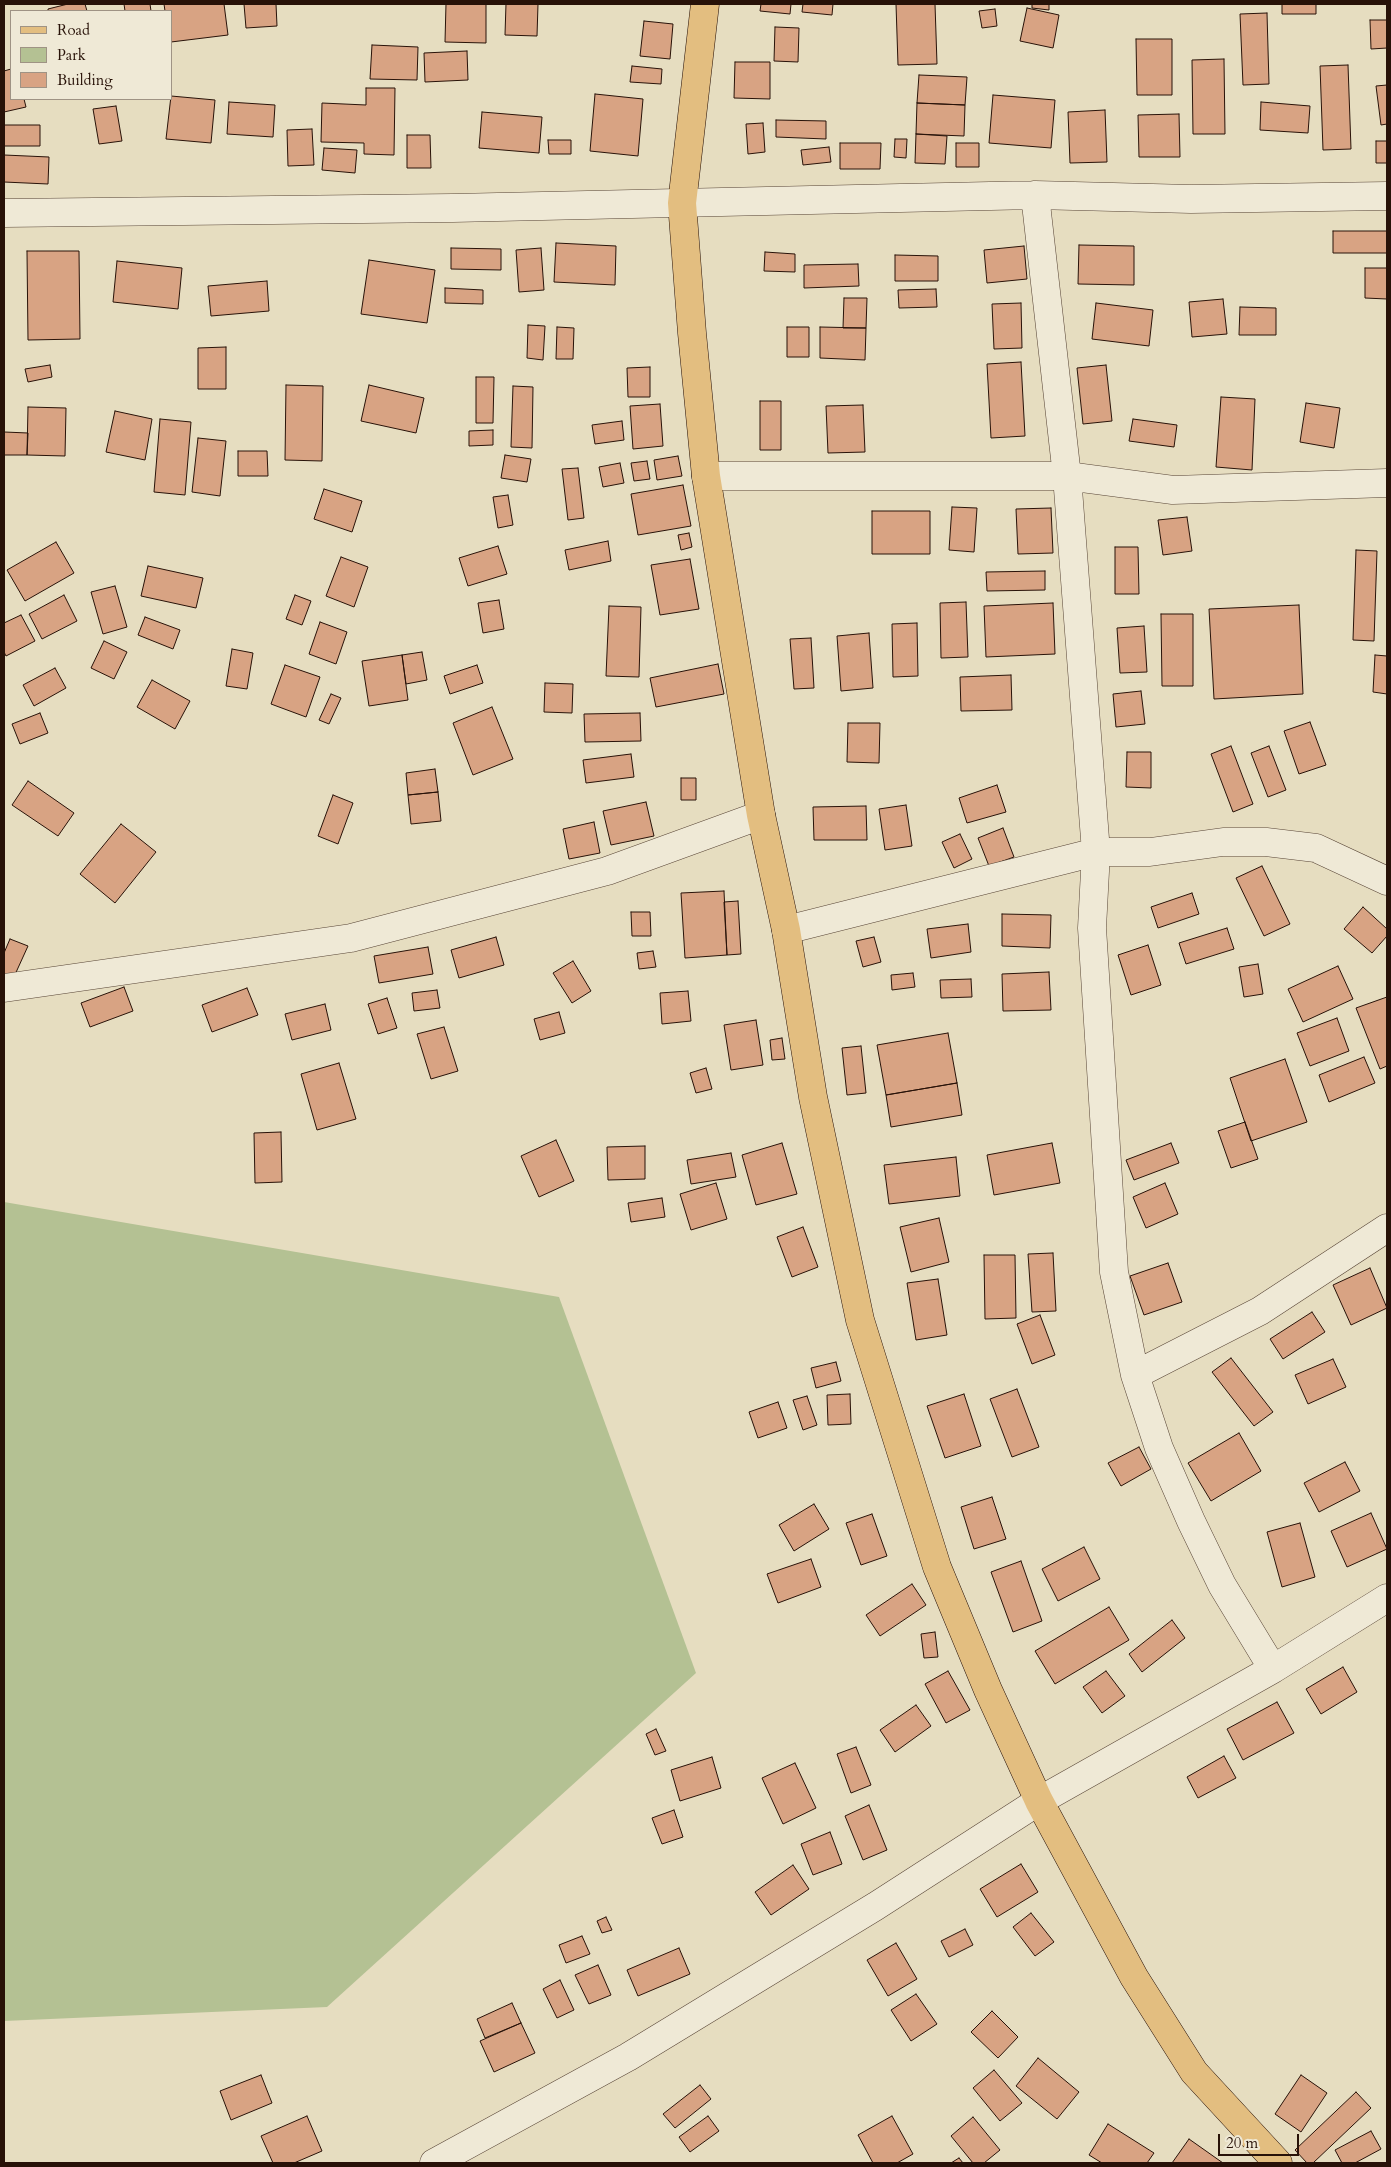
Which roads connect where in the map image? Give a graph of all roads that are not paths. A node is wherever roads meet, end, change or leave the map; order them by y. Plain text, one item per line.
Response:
1 (705, 4) edge
2 (1035, 196) junction
3 (1387, 196) edge
4 (682, 203) junction
5 (4, 213) edge
6 (706, 476) junction
7 (1067, 476) junction
8 (1387, 483) edge
9 (761, 815) junction
10 (1096, 852) junction
11 (1387, 881) edge
12 (786, 930) junction
13 (4, 988) edge
14 (1387, 1228) edge
15 (1134, 1375) junction
16 (1387, 1598) edge
17 (1273, 1669) junction
18 (1039, 1801) junction
19 (434, 2163) edge
20 (1278, 2163) edge

1 - 4 main road
2 - 3 street
2 - 4 street
2 - 7 street
4 - 5 street
4 - 6 main road
6 - 7 street
6 - 9 main road
7 - 8 street
7 - 10 street
9 - 12 main road
9 - 13 street
10 - 11 street
10 - 12 street
10 - 15 street
12 - 18 main road
14 - 15 street
15 - 17 street
16 - 17 street
17 - 18 street
18 - 19 street
18 - 20 main road

